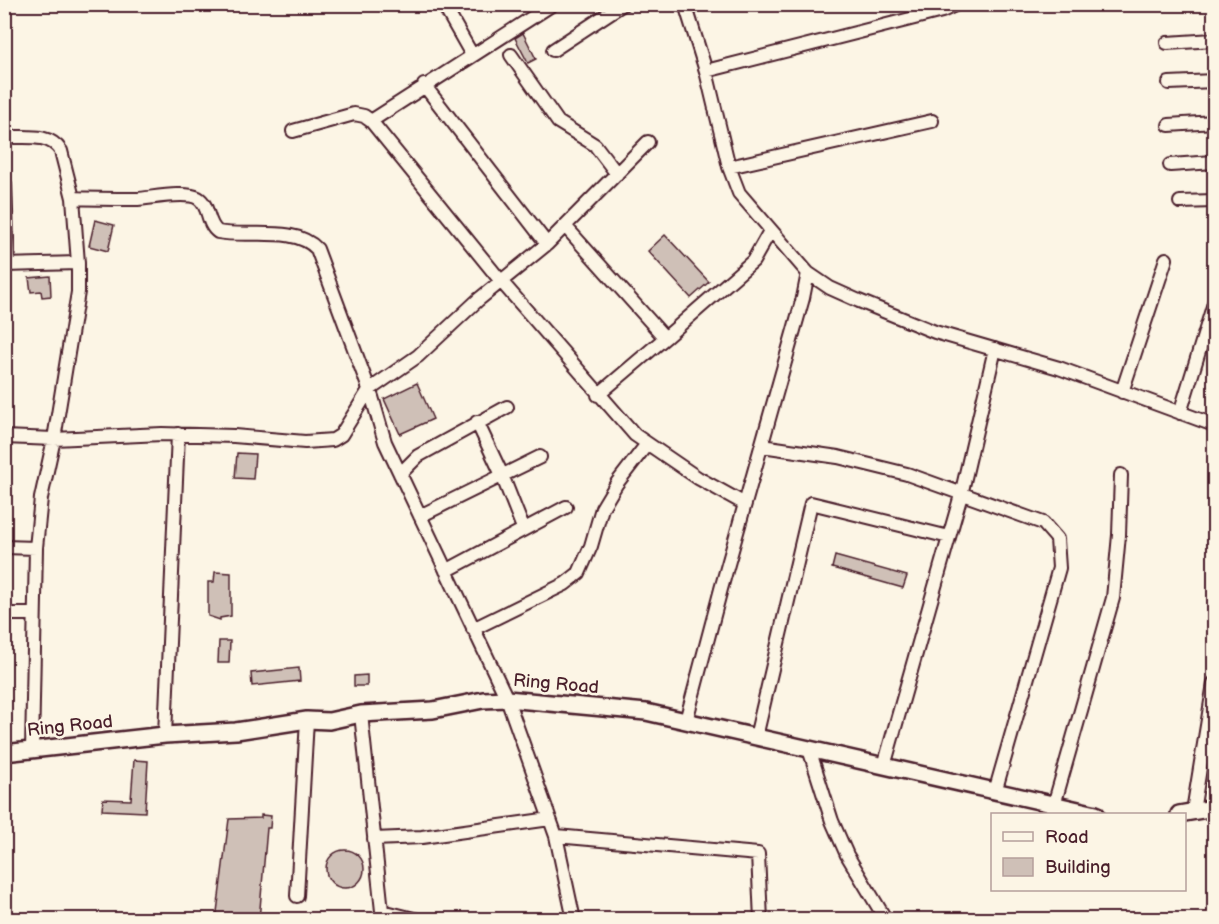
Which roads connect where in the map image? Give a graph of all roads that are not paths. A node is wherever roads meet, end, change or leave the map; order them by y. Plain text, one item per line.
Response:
1 (443, 4) edge
2 (553, 4) edge
3 (623, 4) edge
4 (686, 4) edge
5 (912, 4) edge
6 (957, 4) edge
7 (914, 18) junction
8 (1215, 40) edge
9 (1167, 43) dead end
10 (553, 50) dead end
11 (472, 55) junction
12 (512, 55) dead end
13 (706, 71) junction
14 (1215, 81) edge
15 (1168, 83) dead end
16 (424, 85) junction
17 (932, 120) dead end
18 (371, 121) junction
19 (1215, 122) edge
20 (1169, 125) dead end
21 (293, 131) dead end
22 (4, 137) edge
23 (648, 142) dead end
24 (1215, 162) edge
25 (1170, 165) dead end
26 (729, 168) junction
27 (617, 174) junction
28 (5, 184) edge
29 (73, 198) junction
30 (1215, 201) edge
31 (1180, 202) dead end
32 (565, 226) junction
33 (770, 231) junction
34 (547, 244) junction
35 (1166, 259) dead end
36 (78, 263) junction
37 (6, 265) edge
38 (808, 273) junction
39 (500, 280) junction
40 (1215, 303) edge
41 (665, 338) junction
42 (995, 350) junction
43 (369, 390) junction
44 (1122, 392) junction
45 (598, 395) junction
46 (507, 406) dead end
47 (1179, 413) junction
48 (477, 422) junction
49 (1215, 425) edge
50 (178, 434) junction
51 (4, 437) edge
52 (54, 439) junction
53 (647, 444) junction
54 (762, 446) junction
55 (540, 458) dead end
56 (400, 474) junction
57 (502, 475) junction
58 (1120, 475) dead end
59 (961, 495) junction
60 (746, 504) junction
61 (566, 507) dead end
62 (420, 516) junction
63 (523, 528) junction
64 (949, 537) junction
65 (4, 547) edge
66 (36, 548) junction
67 (446, 571) junction
68 (4, 614) edge
69 (34, 614) junction
70 (473, 629) junction
71 (1215, 683) edge
72 (507, 699) junction
73 (362, 714) junction
74 (307, 720) junction
75 (1211, 720) edge
76 (686, 721) junction
77 (165, 735) junction
78 (756, 737) junction
79 (809, 749) junction
80 (32, 750) junction
81 (4, 753) edge
82 (884, 766) junction
83 (995, 792) junction
84 (1054, 805) junction
85 (1215, 808) edge
86 (1091, 813) edge
87 (1186, 813) edge
88 (550, 819) junction
89 (556, 836) junction
90 (374, 839) junction
91 (297, 896) dead end
92 (381, 915) edge
93 (880, 917) edge
94 (418, 920) edge
95 (574, 920) edge
96 (761, 920) edge

1 - 11 street
2 - 11 street
3 - 10 street
4 - 13 street
5 - 7 street
6 - 7 street
7 - 13 street
8 - 9 street
11 - 16 street
12 - 27 street
13 - 26 street
14 - 15 street
16 - 18 street
16 - 34 street
17 - 26 street
18 - 21 street
18 - 39 street
19 - 20 street
22 - 29 street
23 - 27 street
24 - 25 street
26 - 33 street
27 - 32 street
28 - 37 street
29 - 36 street
29 - 43 street
30 - 31 street
32 - 34 street
32 - 41 street
33 - 38 street
33 - 41 street
34 - 39 street
35 - 44 street
36 - 37 street
36 - 52 street
38 - 42 street
38 - 54 street
39 - 43 street
39 - 45 street
40 - 47 street
41 - 45 street
42 - 44 street
42 - 59 street
43 - 50 street
43 - 56 street
44 - 47 street
45 - 53 street
46 - 48 street
47 - 49 street
48 - 56 street
48 - 57 street
50 - 52 street
50 - 77 street
51 - 52 street
52 - 66 street
53 - 60 street
53 - 70 street
54 - 59 street
54 - 60 street
55 - 57 street
56 - 62 street
57 - 62 street
57 - 63 street
58 - 84 street
59 - 64 street
59 - 83 street
60 - 76 street
61 - 63 street
62 - 67 street
63 - 67 street
64 - 78 street
64 - 82 street
65 - 66 street
66 - 69 street
67 - 70 street
68 - 69 street
69 - 80 street
70 - 72 street
71 - 75 street
72 - 73 main road, Ring Road
72 - 76 main road, Ring Road
72 - 88 street
73 - 74 main road, Ring Road
73 - 90 street
74 - 77 main road, Ring Road
74 - 91 street
75 - 87 street
76 - 78 main road, Ring Road
77 - 80 main road, Ring Road
78 - 79 main road, Ring Road
79 - 82 main road, Ring Road
79 - 93 street
80 - 81 main road, Ring Road
82 - 83 main road, Ring Road
83 - 84 main road, Ring Road
84 - 86 main road, Ring Road
85 - 87 main road
88 - 89 street
88 - 90 street
89 - 95 street
89 - 96 street
90 - 92 street
92 - 94 street

